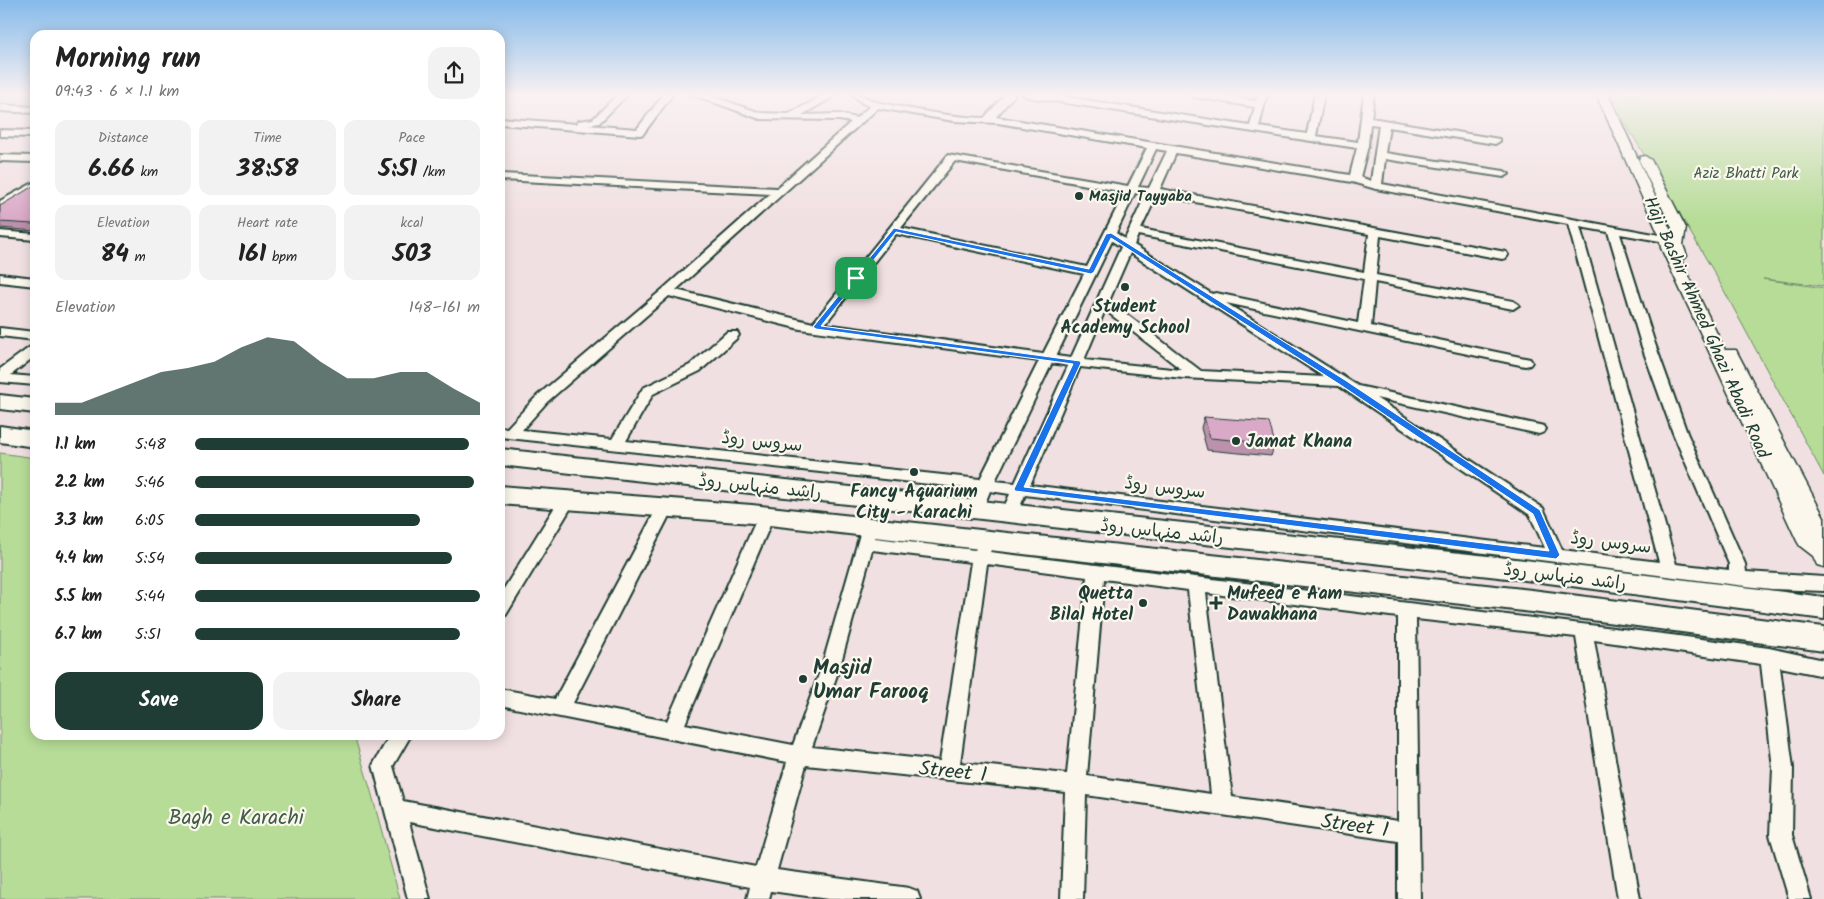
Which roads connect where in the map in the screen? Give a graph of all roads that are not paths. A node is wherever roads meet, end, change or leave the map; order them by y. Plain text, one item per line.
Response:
1 (841, 136) edge
2 (1077, 136) edge
3 (1298, 136) edge
4 (1364, 136) edge
5 (1383, 136) edge
6 (1461, 136) edge
7 (1621, 136) edge
8 (1633, 136) edge
9 (1311, 138) joint
10 (1494, 141) dead end
11 (1363, 146) junction
12 (1152, 149) junction
13 (1172, 152) junction
14 (1381, 155) junction
15 (0, 158) edge
16 (14, 158) junction
17 (30, 159) edge
18 (0, 166) edge
19 (1504, 174) dead end
20 (505, 177) edge
21 (1354, 179) junction
22 (1371, 185) junction
23 (30, 188) edge
24 (1131, 190) junction
25 (780, 191) junction
26 (1155, 191) junction
27 (0, 206) edge
28 (1573, 223) junction
29 (894, 230) junction
30 (1613, 230) junction
31 (1135, 231) junction
32 (1375, 232) junction
33 (0, 234) edge
34 (1109, 234) junction
35 (30, 237) edge
36 (1672, 240) junction
37 (1128, 244) junction
38 (1502, 255) dead end
39 (1091, 272) junction
40 (1370, 276) junction
41 (0, 278) edge
42 (30, 281) edge
43 (667, 292) junction
44 (1205, 295) junction
45 (1103, 302) junction
46 (1513, 304) dead end
47 (816, 327) junction
48 (1364, 329) junction
49 (0, 332) edge
50 (30, 335) edge
51 (732, 335) dead end
52 (30, 354) edge
53 (1048, 358) junction
54 (1525, 362) dead end
55 (1077, 363) junction
56 (1198, 375) junction
57 (0, 377) edge
58 (30, 381) edge
59 (1346, 385) junction
60 (0, 402) edge
61 (30, 405) edge
62 (1539, 428) dead end
63 (505, 432) edge
64 (0, 434) edge
65 (30, 438) edge
66 (616, 445) junction
67 (505, 458) edge
68 (985, 485) junction
69 (1018, 489) junction
70 (505, 495) edge
71 (567, 501) junction
72 (665, 508) junction
73 (975, 509) junction
74 (1009, 514) junction
75 (766, 516) junction
76 (867, 536) junction
77 (984, 548) junction
78 (1824, 550) edge
79 (1556, 555) junction
80 (1670, 569) junction
81 (1096, 573) junction
82 (1737, 578) junction
83 (1824, 584) edge
84 (1196, 585) junction
85 (505, 602) edge
86 (1824, 603) edge
87 (1794, 604) junction
88 (1824, 608) edge
89 (1407, 611) junction
90 (1584, 632) junction
91 (1824, 639) edge
92 (1824, 644) edge
93 (1771, 645) junction
94 (1824, 668) edge
95 (505, 698) edge
96 (560, 708) junction
97 (673, 730) junction
98 (398, 740) edge
99 (799, 755) junction
100 (949, 770) junction
101 (1076, 784) junction
102 (1223, 806) junction
103 (394, 809) junction
104 (1409, 833) junction
105 (761, 889) edge
106 (419, 899) edge
107 (909, 899) edge
108 (1072, 899) edge
109 (1409, 899) edge
110 (1629, 899) edge
111 (1800, 899) edge

1 - 25 street
2 - 12 street
3 - 9 street
4 - 11 street
5 - 14 street
6 - 10 street
7 - 36 street, Haji Bashir Ahmed Ghazi Abadi Road
8 - 36 street, Haji Bashir Ahmed Ghazi Abadi Road
9 - 11 street
11 - 21 street
12 - 13 street
12 - 24 street
13 - 21 street
13 - 22 street
13 - 26 street
14 - 19 street
14 - 22 street
15 - 16 street
16 - 17 street
16 - 18 street
20 - 25 street
21 - 22 street
22 - 28 street
23 - 27 street
24 - 26 street
24 - 29 street
24 - 34 street
25 - 43 street
26 - 31 street
26 - 32 street
28 - 30 street
28 - 80 street
29 - 39 street
29 - 47 street
30 - 36 street
30 - 82 street
31 - 37 street
31 - 40 street
32 - 38 street
32 - 40 street
33 - 35 street
34 - 37 street
34 - 39 street
36 - 78 street, Haji Bashir Ahmed Ghazi Abadi Road
37 - 44 street
37 - 45 street
39 - 53 street
40 - 46 street
40 - 48 street
41 - 42 street
43 - 47 street
43 - 63 street
44 - 48 street
44 - 59 street
45 - 55 street
45 - 56 street
47 - 53 street
48 - 54 street
49 - 50 street
51 - 66 street
52 - 57 street
53 - 55 street
53 - 68 street
55 - 56 street
55 - 69 street
56 - 59 street
57 - 58 street
59 - 62 street
59 - 79 street
60 - 61 main road
63 - 66 street, سروس روڈ
64 - 65 main road
66 - 68 street, سروس روڈ
67 - 73 main road, راشد منہاس روڈ
68 - 69 street, سروس روڈ
68 - 73 street
69 - 74 street
69 - 79 street, سروس روڈ
70 - 71 main road, راشد منہاس روڈ
71 - 72 main road, راشد منہاس روڈ
71 - 85 street
72 - 75 main road, راشد منہاس روڈ
72 - 96 street
73 - 74 main road, راشد منہاس روڈ
74 - 87 main road, راشد منہاس روڈ
75 - 76 main road, راشد منہاس روڈ
75 - 97 street
76 - 77 main road, راشد منہاس روڈ
76 - 99 street
77 - 81 street
77 - 93 main road, راشد منہاس روڈ
77 - 100 street
79 - 80 street, سروس روڈ
80 - 82 street, سروس روڈ
81 - 84 street
81 - 101 street
82 - 83 street, سروس روڈ
84 - 89 street
84 - 102 street
86 - 87 main road
87 - 88 main road, راشد منہاس روڈ
89 - 90 street
89 - 104 street
90 - 93 street
90 - 110 street
91 - 93 main road, راشد منہاس روڈ
92 - 93 main road
93 - 94 street
93 - 111 street
95 - 96 street, Street 1
96 - 97 street, Street 1
97 - 99 street, Street 1
98 - 103 street
99 - 100 street, Street 1
99 - 105 street
100 - 101 street, Street 1
101 - 102 street, Street 1
101 - 108 street
102 - 104 street, Street 1
103 - 105 street
103 - 106 street
104 - 109 street
105 - 107 street

